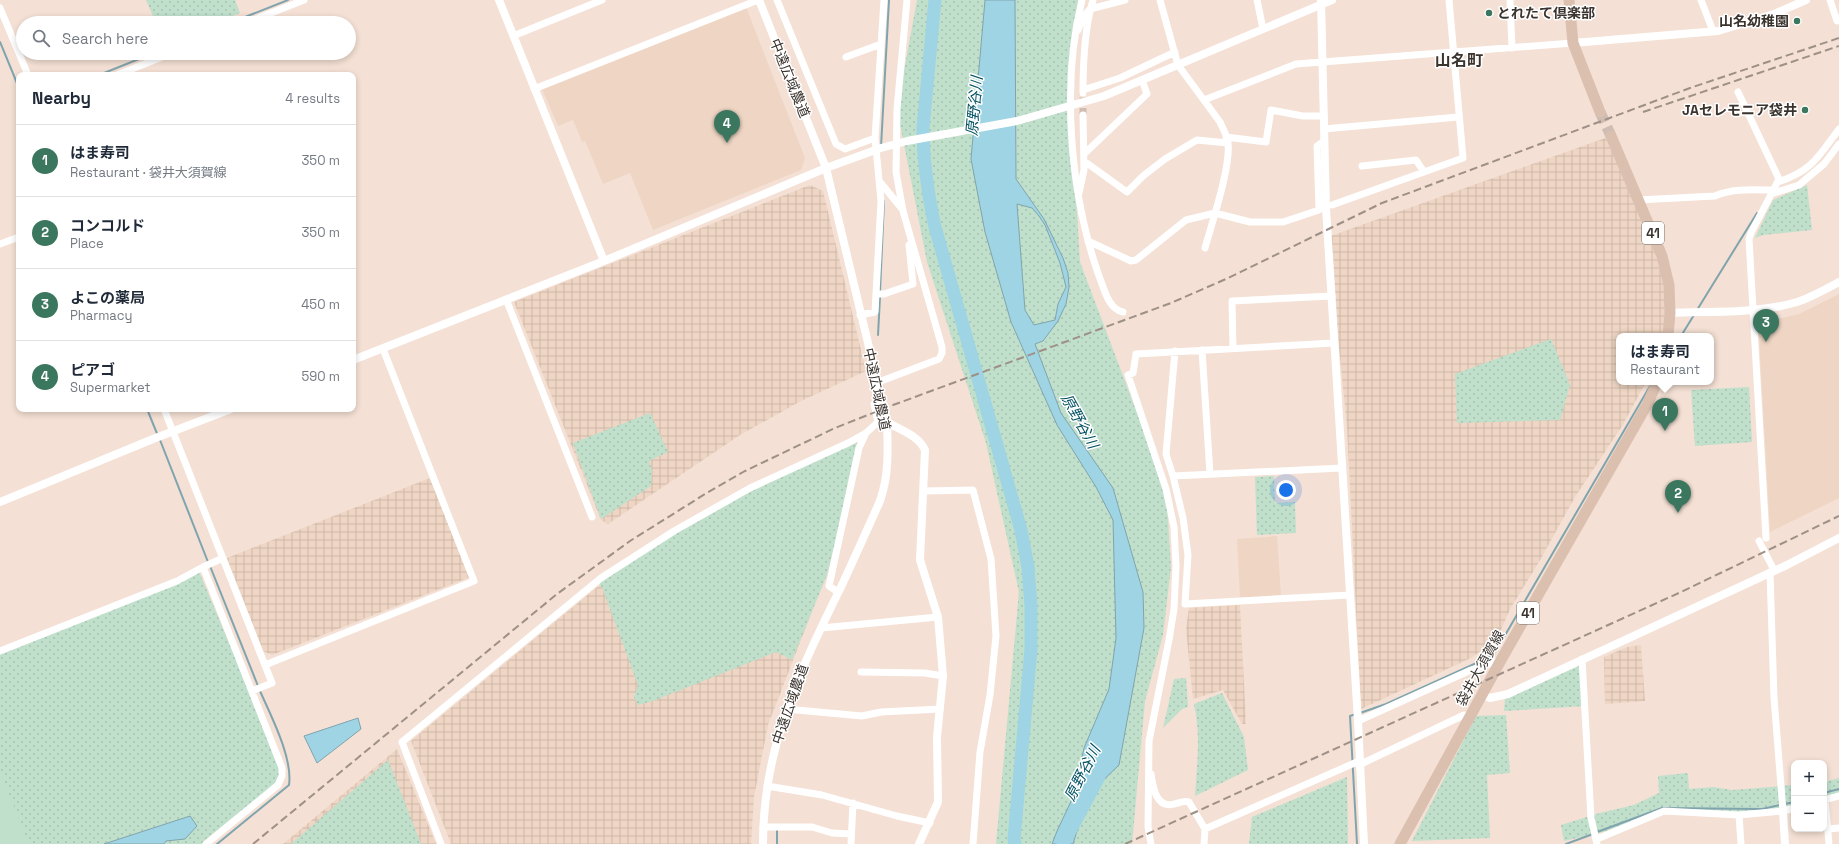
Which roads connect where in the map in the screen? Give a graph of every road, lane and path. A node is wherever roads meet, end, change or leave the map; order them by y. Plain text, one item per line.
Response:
1 (304, 0) edge
2 (499, 0) edge
3 (602, 0) edge
4 (758, 0) edge
5 (778, 0) edge
6 (884, 0) edge
7 (907, 0) edge
8 (1082, 0) edge
9 (1094, 0) edge
10 (1125, 0) edge
11 (1160, 0) edge
12 (1257, 0) edge
13 (1332, 0) edge
14 (1449, 0) edge
15 (1510, 0) edge
16 (1569, 0) edge
17 (1702, 0) edge
18 (1806, 0) edge
19 (1830, 0) edge
20 (1321, 2) edge
21 (0, 8) edge
22 (1090, 9) junction
23 (264, 16) edge
24 (1839, 20) edge
25 (1263, 29) junction
26 (1713, 31) junction
27 (513, 36) junction
28 (1074, 39) junction
29 (1573, 43) junction
30 (881, 44) junction
31 (16, 46) edge
32 (1512, 48) junction
33 (1174, 52) junction
34 (1453, 53) junction
35 (846, 57) dead end
36 (22, 60) edge
37 (154, 60) edge
38 (1323, 63) junction
39 (1178, 65) junction
40 (27, 72) edge
41 (124, 72) edge
42 (1142, 80) junction
43 (534, 89) junction
44 (1738, 92) dead end
45 (1204, 100) junction
46 (1071, 107) junction
47 (1600, 112) tunnel mouth
48 (1083, 115) tunnel mouth
49 (1324, 116) junction
50 (1458, 117) junction
51 (1324, 129) junction
52 (1839, 129) edge
53 (1610, 136) tunnel mouth
54 (875, 138) junction
55 (1227, 140) junction
56 (1324, 142) junction
57 (1839, 144) edge
58 (1084, 158) junction
59 (1362, 166) dead end
60 (826, 168) junction
61 (1424, 172) junction
62 (879, 180) junction
63 (1778, 182) junction
64 (1773, 192) junction
65 (1078, 197) junction
66 (1638, 200) junction
67 (1332, 205) dead end
68 (903, 210) junction
69 (1215, 213) junction
70 (908, 226) junction
71 (16, 237) edge
72 (1088, 241) junction
73 (0, 244) edge
74 (1205, 248) dead end
75 (604, 261) junction
76 (1839, 282) edge
77 (876, 294) junction
78 (1332, 296) junction
79 (506, 299) junction
80 (1754, 310) junction
81 (1123, 312) dead end
82 (1670, 313) junction
83 (860, 315) junction
84 (1668, 333) edge
85 (1334, 343) junction
86 (383, 348) junction
87 (1233, 348) junction
88 (1202, 350) junction
89 (1175, 352) junction
90 (356, 359) edge
91 (876, 382) junction
92 (1656, 385) edge
93 (881, 402) junction
94 (165, 412) edge
95 (223, 412) edge
96 (887, 422) junction
97 (171, 432) junction
98 (866, 433) junction
99 (1342, 468) junction
100 (1210, 474) junction
101 (1173, 476) junction
102 (924, 491) junction
103 (0, 502) edge
104 (592, 517) dead end
105 (1839, 538) edge
106 (223, 558) junction
107 (203, 567) junction
108 (1772, 571) junction
109 (838, 592) junction
110 (1350, 595) junction
111 (938, 617) junction
112 (821, 628) junction
113 (0, 651) edge
114 (1582, 659) junction
115 (1501, 660) junction
116 (265, 665) junction
117 (861, 672) dead end
118 (943, 676) junction
119 (252, 691) junction
120 (1483, 695) junction
121 (786, 709) junction
122 (940, 709) junction
123 (1470, 718) junction
124 (1358, 721) junction
125 (1148, 761) junction
126 (1359, 763) junction
127 (767, 786) junction
128 (1839, 796) edge
129 (1827, 799) edge
130 (853, 803) junction
131 (1791, 809) edge
132 (1783, 811) junction
133 (1740, 815) junction
134 (1827, 819) edge
135 (930, 824) junction
136 (763, 827) junction
137 (1205, 828) junction
138 (1828, 828) junction
139 (1839, 828) edge
140 (851, 834) junction
141 (1597, 842) edge
142 (206, 844) edge
143 (441, 844) edge
144 (763, 844) edge
145 (851, 844) edge
146 (919, 844) edge
147 (972, 844) edge
148 (1151, 844) edge
149 (1204, 844) edge
150 (1364, 844) edge
151 (1400, 844) edge
152 (1741, 844) edge
153 (1785, 844) edge
154 (1829, 844) edge

1 - 23 street
2 - 27 street
3 - 27 street
4 - 43 street
4 - 60 street, 中遠広域農道
5 - 54 street
6 - 30 street
7 - 68 street
8 - 28 street
9 - 22 street
10 - 22 street
11 - 33 street
12 - 25 street
13 - 20 street
14 - 34 street
15 - 32 street
16 - 29 main road
17 - 26 street
18 - 26 street
19 - 24 street
20 - 25 street
20 - 38 street
21 - 31 street
22 - 28 street
22 - 33 street
25 - 39 street
26 - 29 street
27 - 43 street
28 - 46 street
29 - 32 street
29 - 47 main road
30 - 35 street
30 - 54 street
32 - 34 street
33 - 39 street
34 - 38 street
34 - 50 street
36 - 40 street
37 - 41 street
38 - 45 street
38 - 49 street
39 - 42 street
39 - 45 street
42 - 46 street
42 - 58 street
43 - 75 street
44 - 63 street
45 - 55 street
46 - 60 street
46 - 65 street
48 - 58 street
49 - 51 street
49 - 55 street
50 - 51 street
50 - 61 street
51 - 56 street
52 - 63 street
53 - 66 main road, 41
54 - 62 street
55 - 58 street
55 - 69 street
56 - 69 street
56 - 78 street
57 - 64 street
58 - 65 street
59 - 61 street
60 - 75 street
60 - 83 street, 中遠広域農道
61 - 67 street
62 - 68 street
62 - 77 street
63 - 64 street
64 - 66 street
64 - 80 street
65 - 72 street
66 - 82 main road, 41
68 - 70 street
69 - 72 street
69 - 74 street
70 - 77 street
70 - 91 street
71 - 73 street
72 - 81 street
75 - 79 street
76 - 80 street
77 - 83 street
78 - 85 street
78 - 87 street
79 - 86 street
79 - 104 street
80 - 82 street
80 - 108 street
82 - 84 main road, 41
83 - 91 street, 中遠広域農道
85 - 87 street
85 - 99 street
86 - 90 street
86 - 116 street
87 - 88 street
88 - 89 street
88 - 100 street
89 - 101 street
89 - 125 street
91 - 93 street, 中遠広域農道
92 - 115 main road, 袋井大須賀線 / 41
93 - 96 street, 中遠広域農道
93 - 98 street
94 - 97 street
95 - 97 street
96 - 102 street
96 - 109 street, 中遠広域農道
97 - 103 street
97 - 106 street
98 - 109 street
98 - 143 street
99 - 100 street
99 - 110 street
100 - 101 street
101 - 110 street
102 - 111 street
102 - 147 street
105 - 108 street
106 - 107 street
106 - 116 street
107 - 113 street
107 - 119 street
108 - 114 street
108 - 132 street
109 - 112 street, 中遠広域農道
110 - 124 street
111 - 112 street
111 - 118 street
112 - 121 street, 中遠広域農道
114 - 120 street
114 - 141 street
115 - 120 main road, 袋井大須賀線 / 41
115 - 124 street
116 - 119 street
117 - 118 street
118 - 122 street
119 - 142 street
120 - 123 main road, 袋井大須賀線 / 41
121 - 122 street
121 - 127 street, 中遠広域農道
122 - 135 street
123 - 126 street
123 - 151 main road, 袋井大須賀線 / 41
124 - 126 street
125 - 137 street
125 - 148 street
126 - 137 street
126 - 150 street
127 - 130 street
127 - 136 street, 中遠広域農道
128 - 129 street
130 - 135 street
130 - 140 street
131 - 132 street
132 - 133 street
132 - 153 street
133 - 141 street
133 - 152 street
134 - 138 street
135 - 146 street
136 - 140 street
136 - 144 street, 中遠広域農道
137 - 149 street
138 - 139 street
138 - 154 street
140 - 145 street

